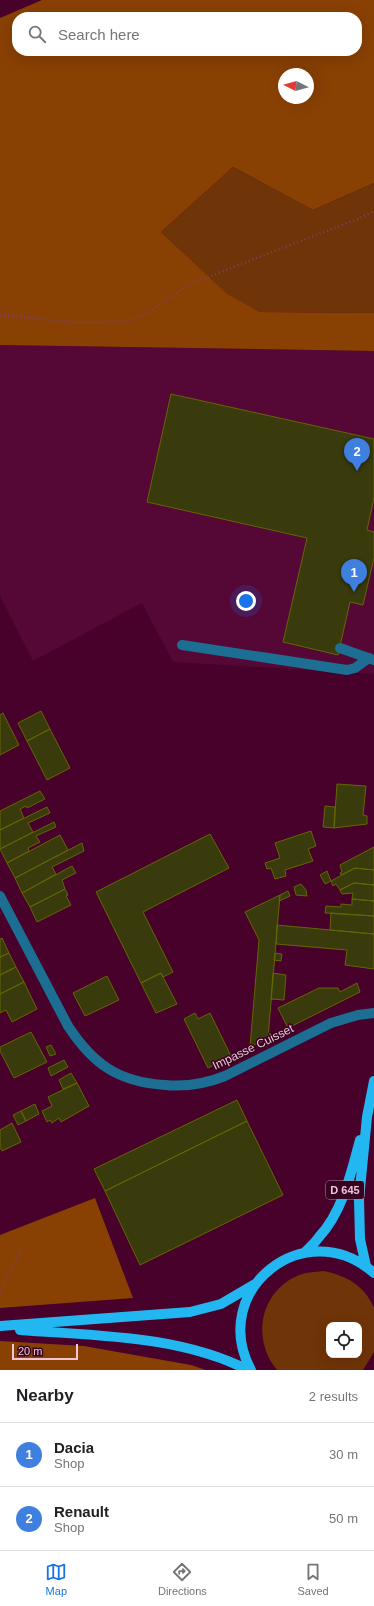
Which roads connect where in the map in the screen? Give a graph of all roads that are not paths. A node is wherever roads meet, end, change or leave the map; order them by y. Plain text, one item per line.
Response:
1 (182, 645) dead end
2 (340, 648) dead end
3 (371, 659) edge
4 (0, 896) edge
5 (374, 1013) edge
6 (374, 1081) edge
7 (367, 1118) junction
8 (304, 1253) junction
9 (370, 1269) edge
10 (255, 1284) junction
11 (0, 1327) edge
12 (248, 1370) edge
13 (251, 1370) edge

1 - 3 street
2 - 3 street
4 - 5 street, Impasse Cuisset
6 - 7 main road, D 645
7 - 8 main road, D 645
7 - 9 main road, D 645
8 - 9 main road
8 - 10 main road
10 - 11 main road
10 - 13 main road
11 - 12 main road

